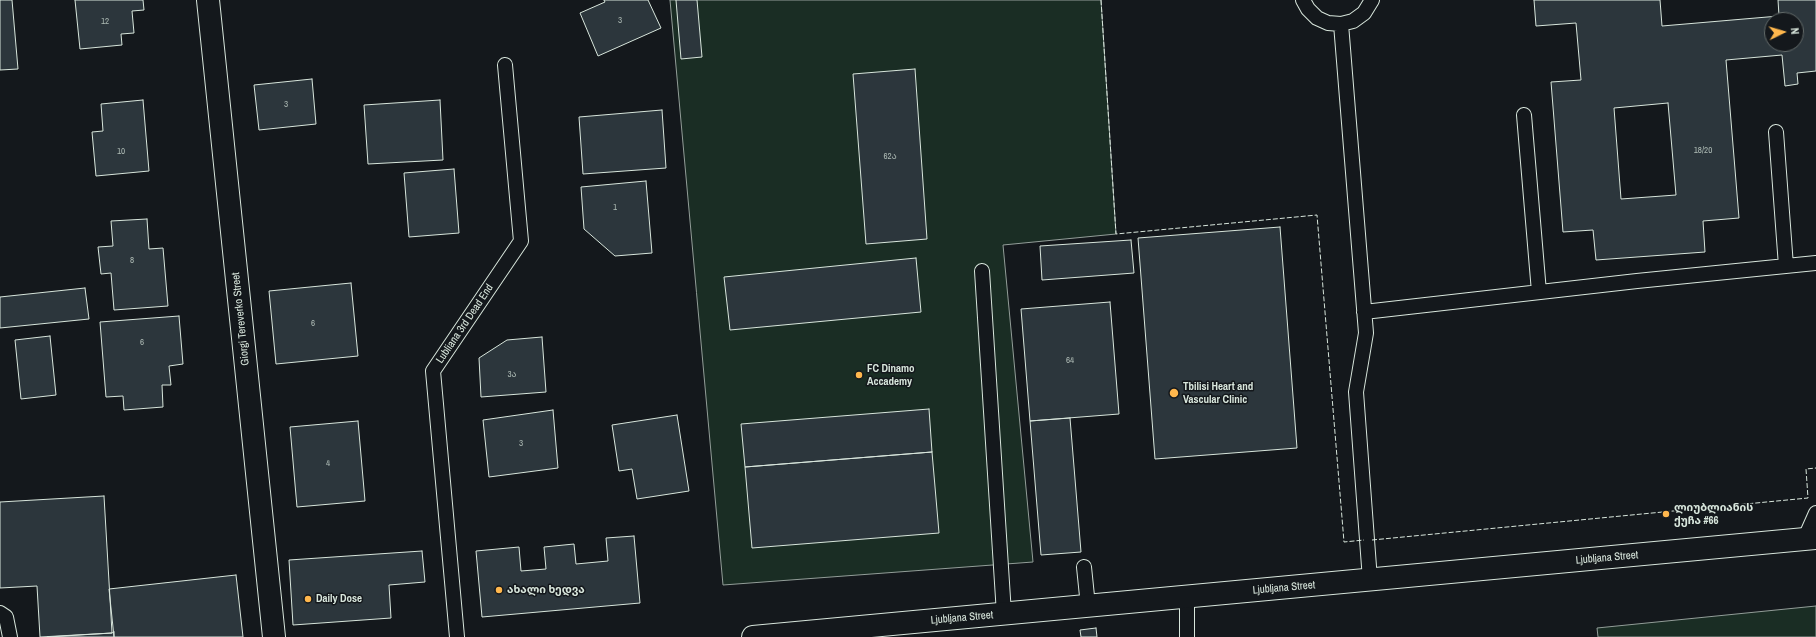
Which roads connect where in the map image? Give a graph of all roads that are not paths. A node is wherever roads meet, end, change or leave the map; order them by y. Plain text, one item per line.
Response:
1 (208, 0) edge
2 (1303, 0) edge
3 (1372, 0) edge
4 (1341, 24) junction
5 (505, 65) dead end
6 (1524, 115) dead end
7 (1776, 132) dead end
8 (1816, 263) edge
9 (1786, 266) junction
10 (982, 271) dead end
11 (1539, 292) junction
12 (1364, 312) junction
13 (1816, 513) edge
14 (1810, 539) edge
15 (1084, 567) dead end
16 (1370, 580) junction
17 (1187, 597) junction
18 (1088, 606) junction
19 (0, 613) edge
20 (1004, 614) junction
21 (897, 630) edge
22 (10, 637) edge
23 (274, 637) edge
24 (457, 637) edge
25 (753, 637) edge
26 (1187, 637) edge

1 - 23 street, Giorgi Tereverko Street
2 - 4 lane
3 - 4 lane
4 - 12 lane
5 - 24 lane, Lubliana 3rd Dead End
6 - 11 lane
7 - 9 lane
8 - 9 lane
9 - 11 lane
10 - 20 lane
11 - 12 lane
12 - 16 lane
13 - 14 lane
14 - 16 street, Ljubljana Street
15 - 18 lane
16 - 17 street, Ljubljana Street
17 - 18 street, Ljubljana Street
17 - 26 lane
18 - 20 street, Ljubljana Street
19 - 22 lane
20 - 21 street, Ljubljana Street
21 - 25 street, Ljubljana Street

